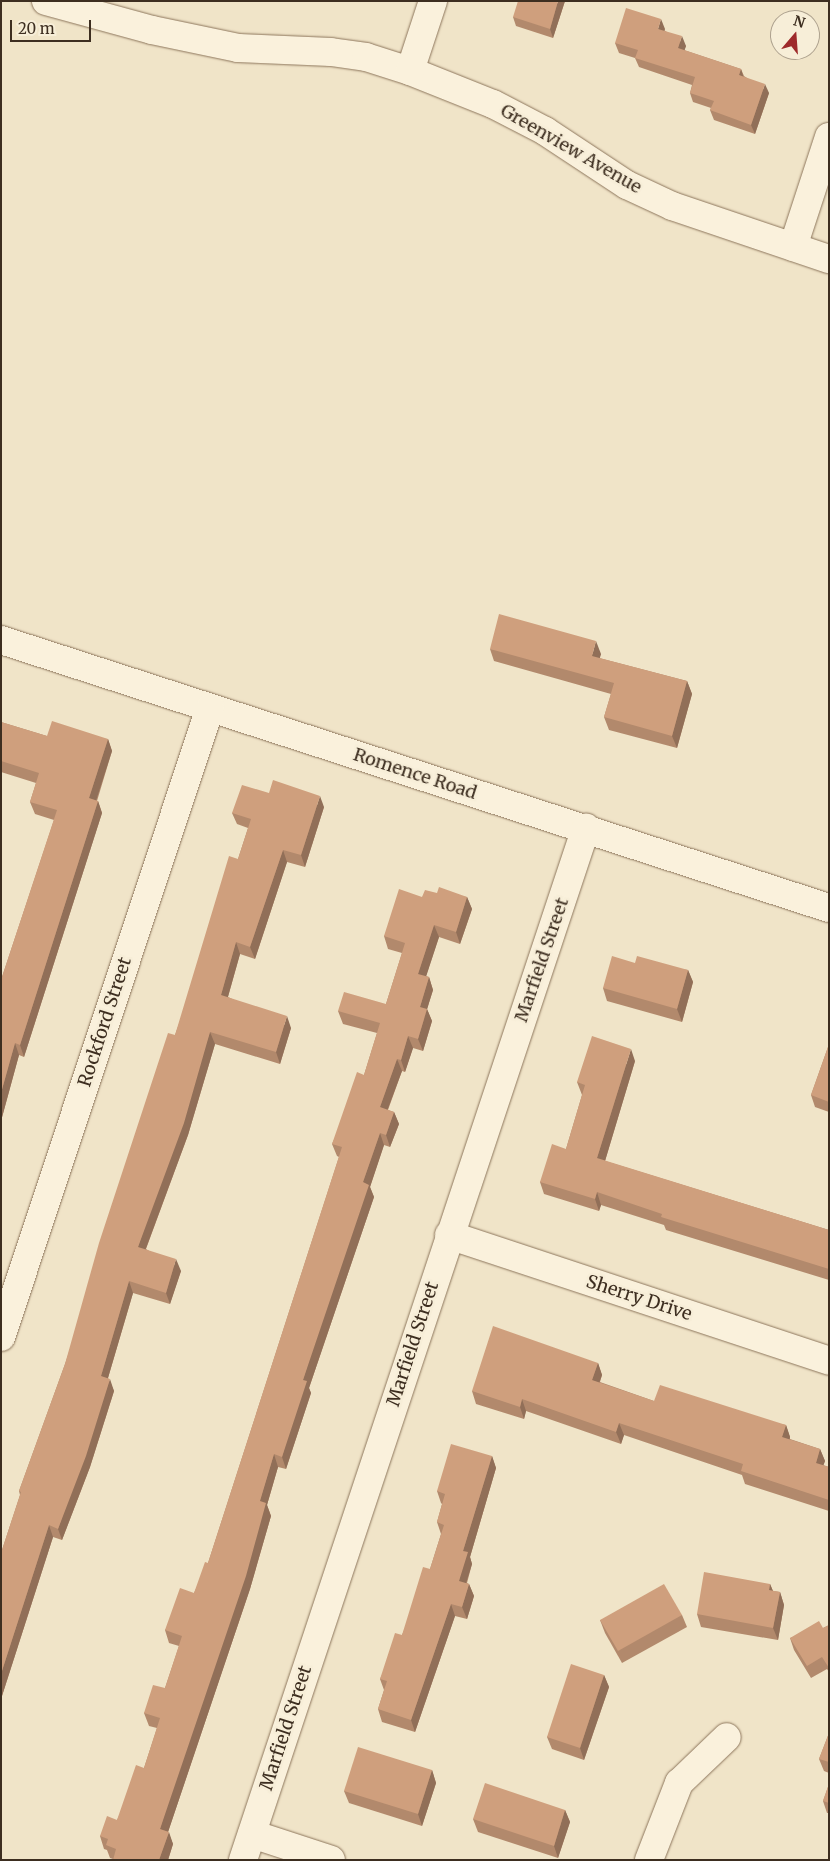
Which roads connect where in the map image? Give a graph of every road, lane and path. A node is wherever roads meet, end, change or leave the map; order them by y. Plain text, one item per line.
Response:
1 (46, 1) edge
2 (433, 1) edge
3 (410, 71) junction
4 (829, 137) edge
5 (793, 247) junction
6 (829, 259) edge
7 (1, 640) edge
8 (210, 708) junction
9 (586, 828) junction
10 (829, 908) edge
11 (449, 1235) junction
12 (1, 1337) edge
13 (829, 1361) edge
14 (726, 1737) dead end
15 (252, 1834) junction
16 (243, 1860) edge
17 (331, 1860) edge
18 (649, 1860) edge

1 - 3 street, Greenview Avenue
2 - 3 street
3 - 5 street, Greenview Avenue
4 - 5 street
5 - 6 street, Greenview Avenue
7 - 8 street, Romence Road
8 - 9 street, Romence Road
8 - 12 street, Rockford Street
9 - 10 street, Romence Road
9 - 11 street, Marfield Street
11 - 13 street, Sherry Drive
11 - 15 street, Marfield Street
14 - 18 street
15 - 16 street, Marfield Street
15 - 17 street

